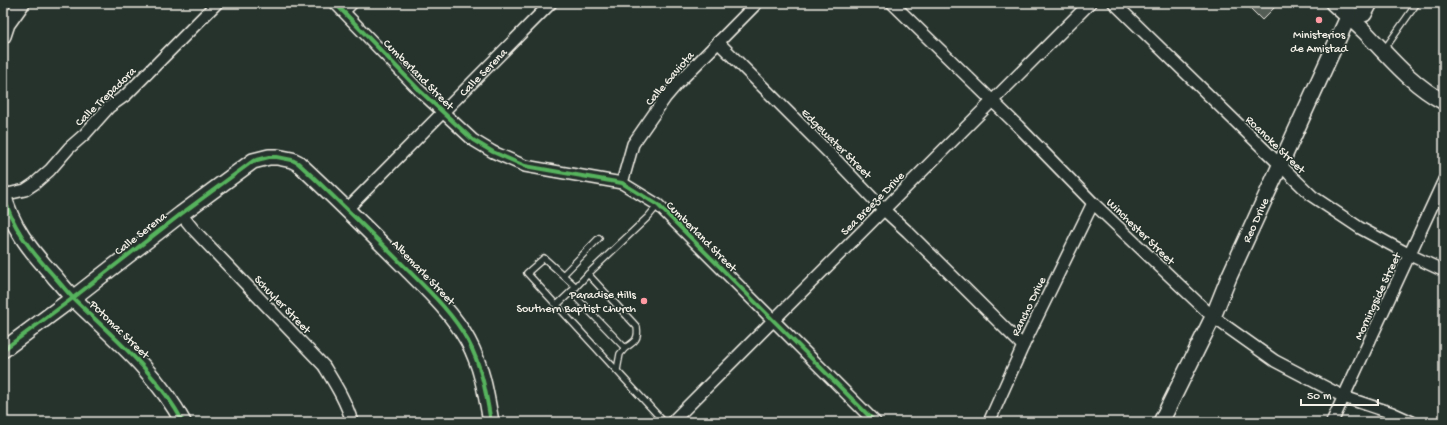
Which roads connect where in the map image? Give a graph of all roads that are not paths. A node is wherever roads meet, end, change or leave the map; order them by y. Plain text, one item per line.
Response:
1 (22, 3) edge
2 (217, 3) edge
3 (335, 3) edge
4 (352, 3) edge
5 (551, 3) edge
6 (757, 3) edge
7 (892, 3) edge
8 (1090, 3) edge
9 (1114, 3) edge
10 (1333, 3) edge
11 (1370, 3) edge
12 (1417, 3) edge
13 (1347, 10) edge
14 (344, 12) junction
15 (3, 35) edge
16 (3, 42) edge
17 (718, 42) junction
18 (1383, 52) junction
19 (992, 101) junction
20 (1444, 102) edge
21 (442, 112) junction
22 (298, 163) joint
23 (1280, 166) junction
24 (1444, 180) edge
25 (622, 183) junction
26 (3, 194) edge
27 (1093, 202) junction
28 (658, 205) junction
29 (347, 209) junction
30 (883, 209) junction
31 (181, 214) junction
32 (6, 216) edge
33 (599, 238) dead end
34 (1410, 255) junction
35 (1444, 271) edge
36 (588, 274) junction
37 (563, 275) junction
38 (576, 287) junction
39 (571, 292) junction
40 (73, 298) junction
41 (557, 306) junction
42 (1213, 317) junction
43 (773, 321) junction
44 (1023, 346) junction
45 (625, 348) junction
46 (3, 350) edge
47 (617, 370) junction
48 (1344, 396) junction
49 (183, 422) edge
50 (352, 422) edge
51 (491, 422) edge
52 (664, 422) edge
53 (672, 422) edge
54 (875, 422) edge
55 (989, 422) edge
56 (1161, 422) edge
57 (1332, 422) edge
58 (1412, 422) edge

1 - 15 street
2 - 26 street, Calle Trepadora
3 - 14 street, Cumberland Street
4 - 14 street
5 - 21 street, Calle Serena
6 - 17 street, Calle Gaviota
7 - 19 street, Winchester Street
8 - 19 street, Sea Breeze Drive
9 - 23 street, Roanoke Street
10 - 13 street
11 - 13 street
12 - 18 lane
13 - 18 street
13 - 23 street, Reo Drive
14 - 21 street, Cumberland Street
15 - 16 street
17 - 25 street, Calle Gaviota
17 - 30 street, Edgewater Street
18 - 20 street
19 - 27 street, Winchester Street
19 - 30 street, Sea Breeze Drive
21 - 25 street, Cumberland Street
21 - 29 street, Calle Serena
22 - 29 street, Albemarle Street
22 - 31 street, Calle Serena
23 - 34 street, Roanoke Street
23 - 42 street, Reo Drive
24 - 34 street, Morningside Street
25 - 28 street, Cumberland Street
26 - 32 street, Potomac Street
27 - 42 street, Winchester Street
27 - 44 street, Rancho Drive
28 - 36 lane
28 - 43 street, Cumberland Street
29 - 51 street, Albemarle Street
30 - 43 street, Sea Breeze Drive
30 - 44 street, Edgewater Street
31 - 40 street, Calle Serena
31 - 50 street, Schuyler Street
32 - 40 street, Potomac Street
33 - 37 lane
34 - 35 street, Roanoke Street
34 - 48 street, Morningside Street
36 - 38 lane
36 - 45 lane
37 - 38 lane
37 - 41 lane
38 - 39 lane
39 - 41 lane
39 - 45 lane
40 - 46 street, Calle Serena
40 - 49 street, Potomac Street
41 - 47 lane
42 - 48 street, Winchester Street
42 - 56 street, Reo Drive
43 - 53 street, Sea Breeze Drive
43 - 54 street, Cumberland Street
44 - 55 street, Rancho Drive
45 - 47 lane
47 - 52 lane
48 - 57 street, Morningside Street
48 - 58 street, Winchester Street

